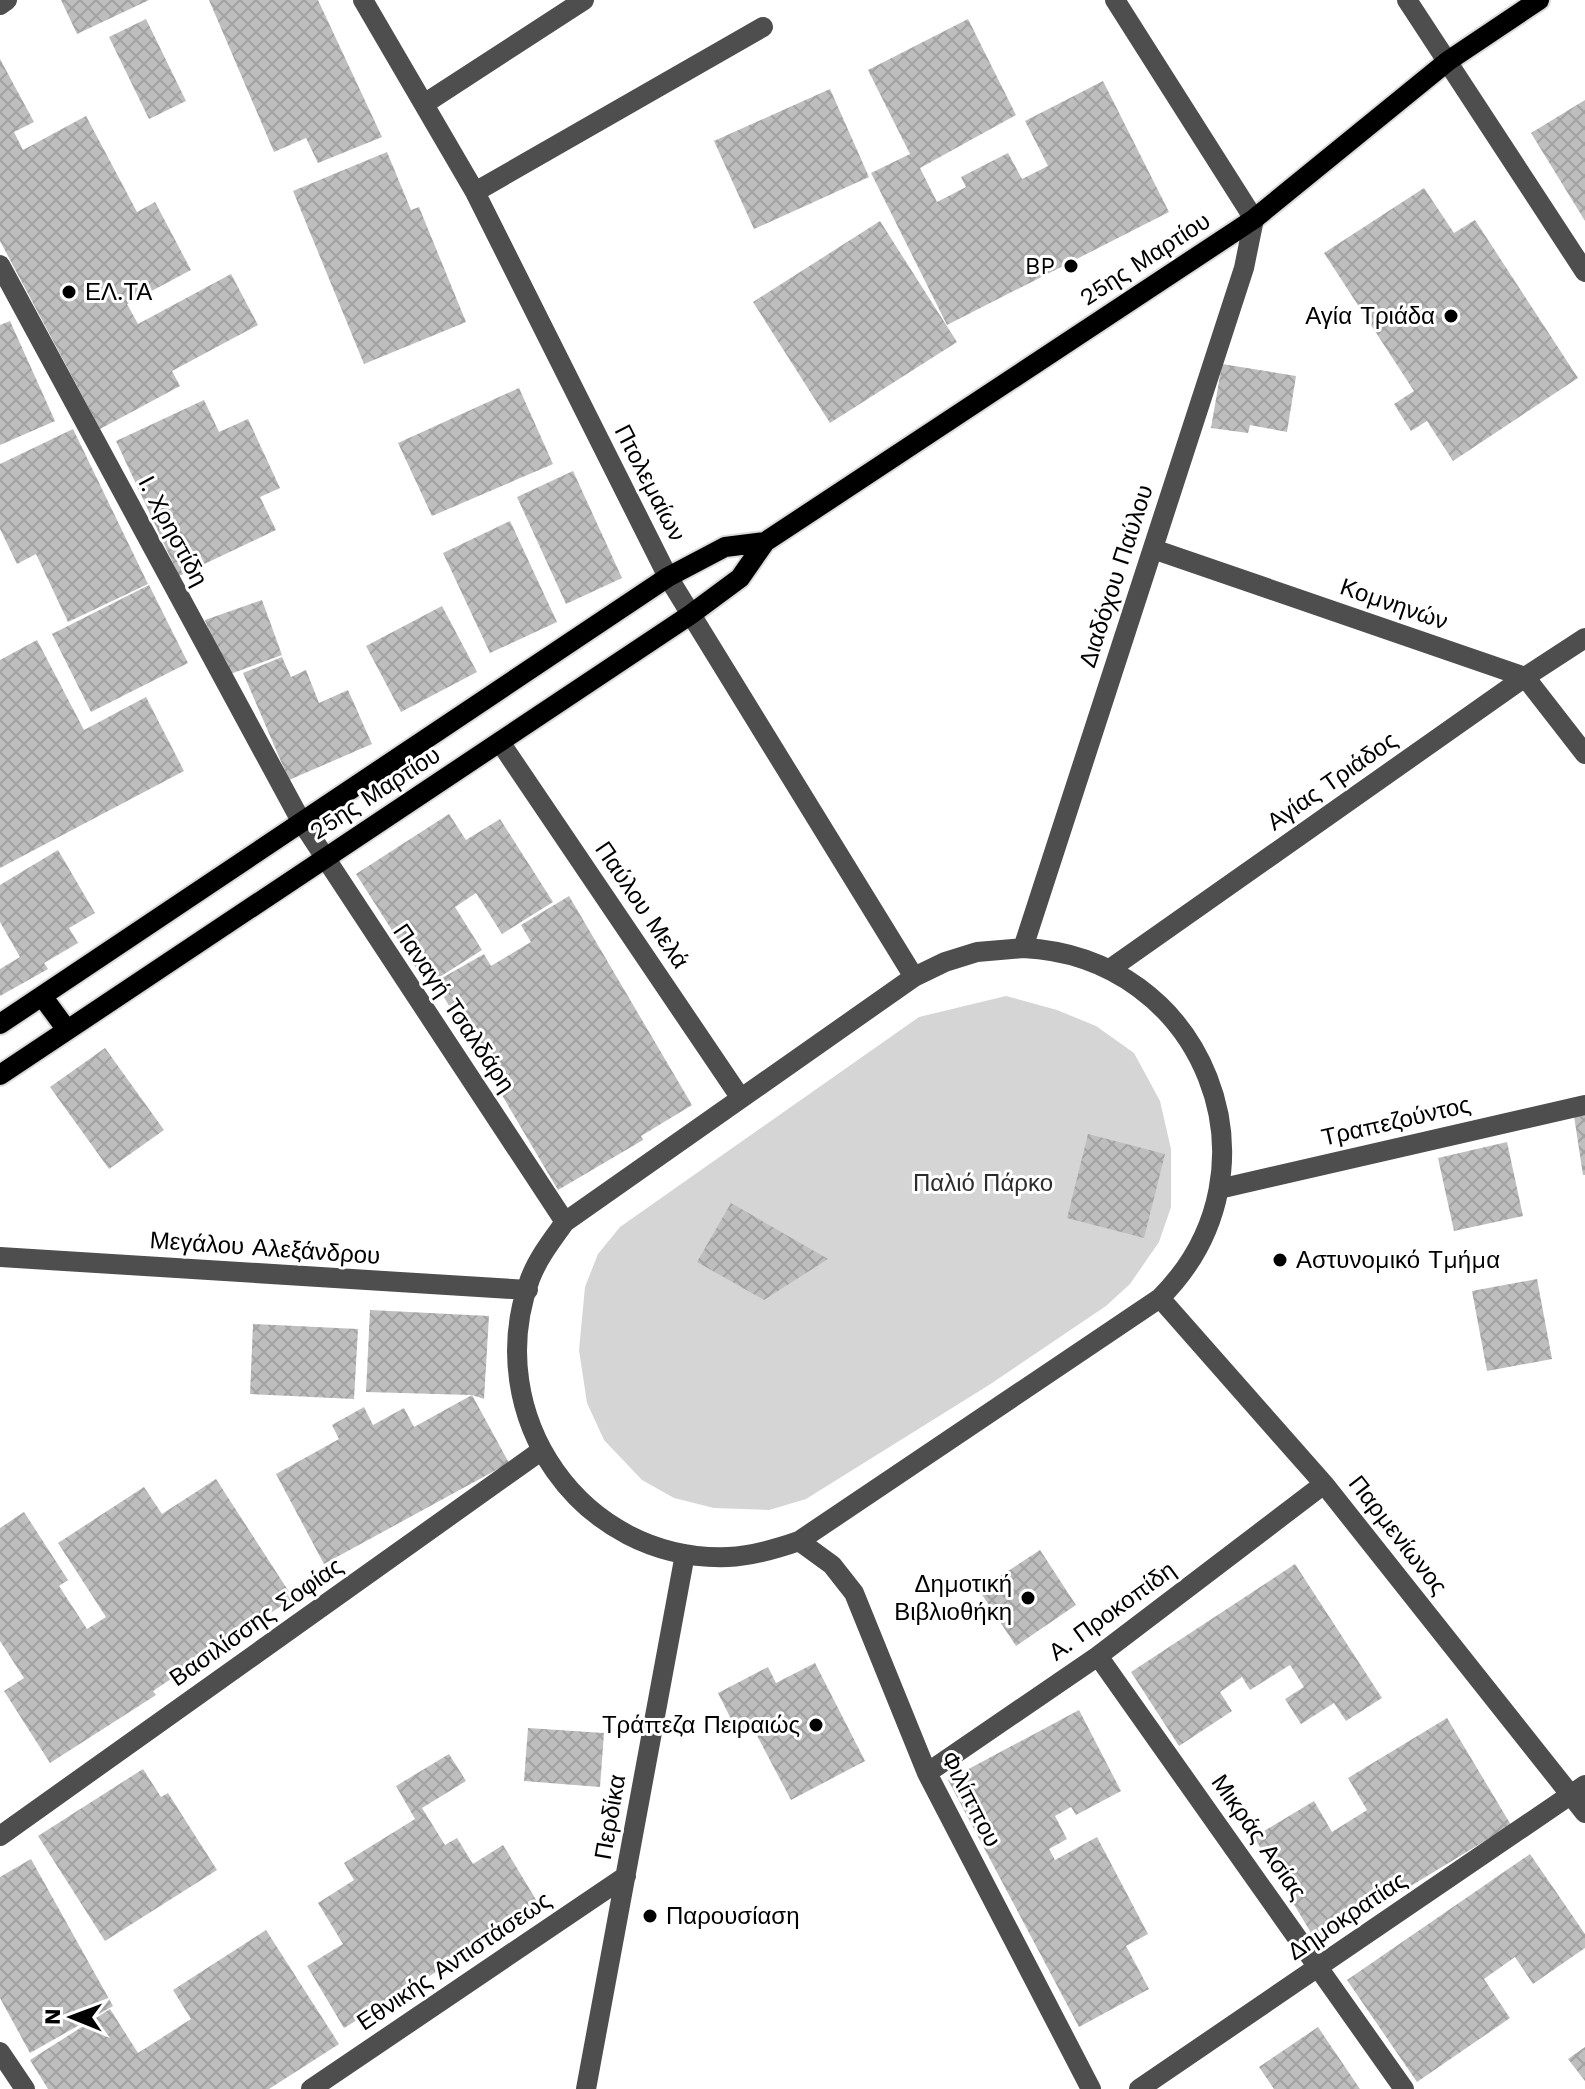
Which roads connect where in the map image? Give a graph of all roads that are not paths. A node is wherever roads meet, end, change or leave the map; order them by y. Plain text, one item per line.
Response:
1 (7, 0) edge
2 (363, 0) edge
3 (584, 0) edge
4 (1115, 0) edge
5 (1407, 0) edge
6 (1539, 0) edge
7 (0, 5) edge
8 (763, 27) dead end
9 (1448, 61) junction
10 (424, 104) junction
11 (475, 192) junction
12 (1254, 219) junction
13 (0, 265) edge
14 (1585, 272) edge
15 (765, 542) junction
16 (1153, 549) junction
17 (668, 577) junction
18 (690, 615) junction
19 (1585, 638) edge
20 (1525, 677) junction
21 (500, 742) junction
22 (1585, 754) edge
23 (301, 821) junction
24 (323, 858) junction
25 (1023, 948) junction
26 (1110, 969) junction
27 (914, 977) junction
28 (42, 996) junction
29 (0, 1024) edge
30 (67, 1030) junction
31 (0, 1075) edge
32 (740, 1097) junction
33 (1585, 1105) edge
34 (1219, 1189) junction
35 (565, 1222) junction
36 (0, 1257) edge
37 (528, 1290) junction
38 (1160, 1298) junction
39 (542, 1450) junction
40 (1324, 1484) junction
41 (799, 1541) junction
42 (685, 1554) junction
43 (1098, 1656) junction
44 (927, 1773) junction
45 (1580, 1793) edge
46 (1585, 1813) edge
47 (0, 1836) edge
48 (626, 1876) junction
49 (1319, 1966) junction
50 (0, 2052) edge
51 (25, 2089) edge
52 (311, 2089) edge
53 (586, 2089) edge
54 (1091, 2089) edge
55 (1139, 2089) edge
56 (1404, 2089) edge

1 - 7 street
2 - 10 street, Πτολεμαίων
3 - 10 street
4 - 12 street
5 - 9 street
6 - 9 main road, 25ης Μαρτίου
8 - 11 street
9 - 12 main road, 25ης Μαρτίου
9 - 14 street
10 - 11 street, Πτολεμαίων
11 - 17 street, Πτολεμαίων
12 - 15 main road, 25ης Μαρτίου
12 - 16 street, Διαδόχου Παύλου
13 - 23 street, Ι. Χρηστίδη
15 - 17 main road, 25ης Μαρτίου
15 - 18 main road, 25ης Μαρτίου
16 - 20 street, Κομνηνών
16 - 25 street, Διαδόχου Παύλου
17 - 18 street, Πτολεμαίων
17 - 23 main road, 25ης Μαρτίου
18 - 21 main road, 25ης Μαρτίου
18 - 27 street, Πτολεμαίων
19 - 20 street, Αγίας Τριάδος
20 - 22 street
20 - 26 street, Αγίας Τριάδος
21 - 24 main road, 25ης Μαρτίου
21 - 32 street, Παύλου Μελά
23 - 24 street, Παναγή Τσαλδάρη
23 - 28 main road, 25ης Μαρτίου
24 - 30 main road, 25ης Μαρτίου
24 - 35 street, Παναγή Τσαλδάρη
25 - 26 street
25 - 27 street
26 - 34 street
27 - 32 street
28 - 29 main road, 25ης Μαρτίου
28 - 30 main road
30 - 31 main road, 25ης Μαρτίου
32 - 35 street
33 - 34 street, Τραπεζούντος
34 - 38 street
35 - 37 street
36 - 37 street, Μεγάλου Αλεξάνδρου
37 - 39 street
38 - 40 street, Παρμενίωνος
38 - 41 street
39 - 42 street
39 - 47 street, Βασιλίσσης Σοφίας
40 - 43 street, Α. Προκοπίδη
40 - 45 street, Παρμενίωνος
41 - 42 street
41 - 44 street, Φιλίππου
42 - 48 street, Περδίκα
43 - 44 street, Α. Προκοπίδη
43 - 49 street, Μικράς Ασίας
44 - 54 street, Φιλίππου
45 - 46 street, Παρμενίωνος
45 - 49 street, Δημοκρατίας
48 - 52 street, Εθνικής Αντιστάσεως
48 - 53 street, Περδίκα
49 - 55 street, Δημοκρατίας
49 - 56 street, Μικράς Ασίας
50 - 51 street

